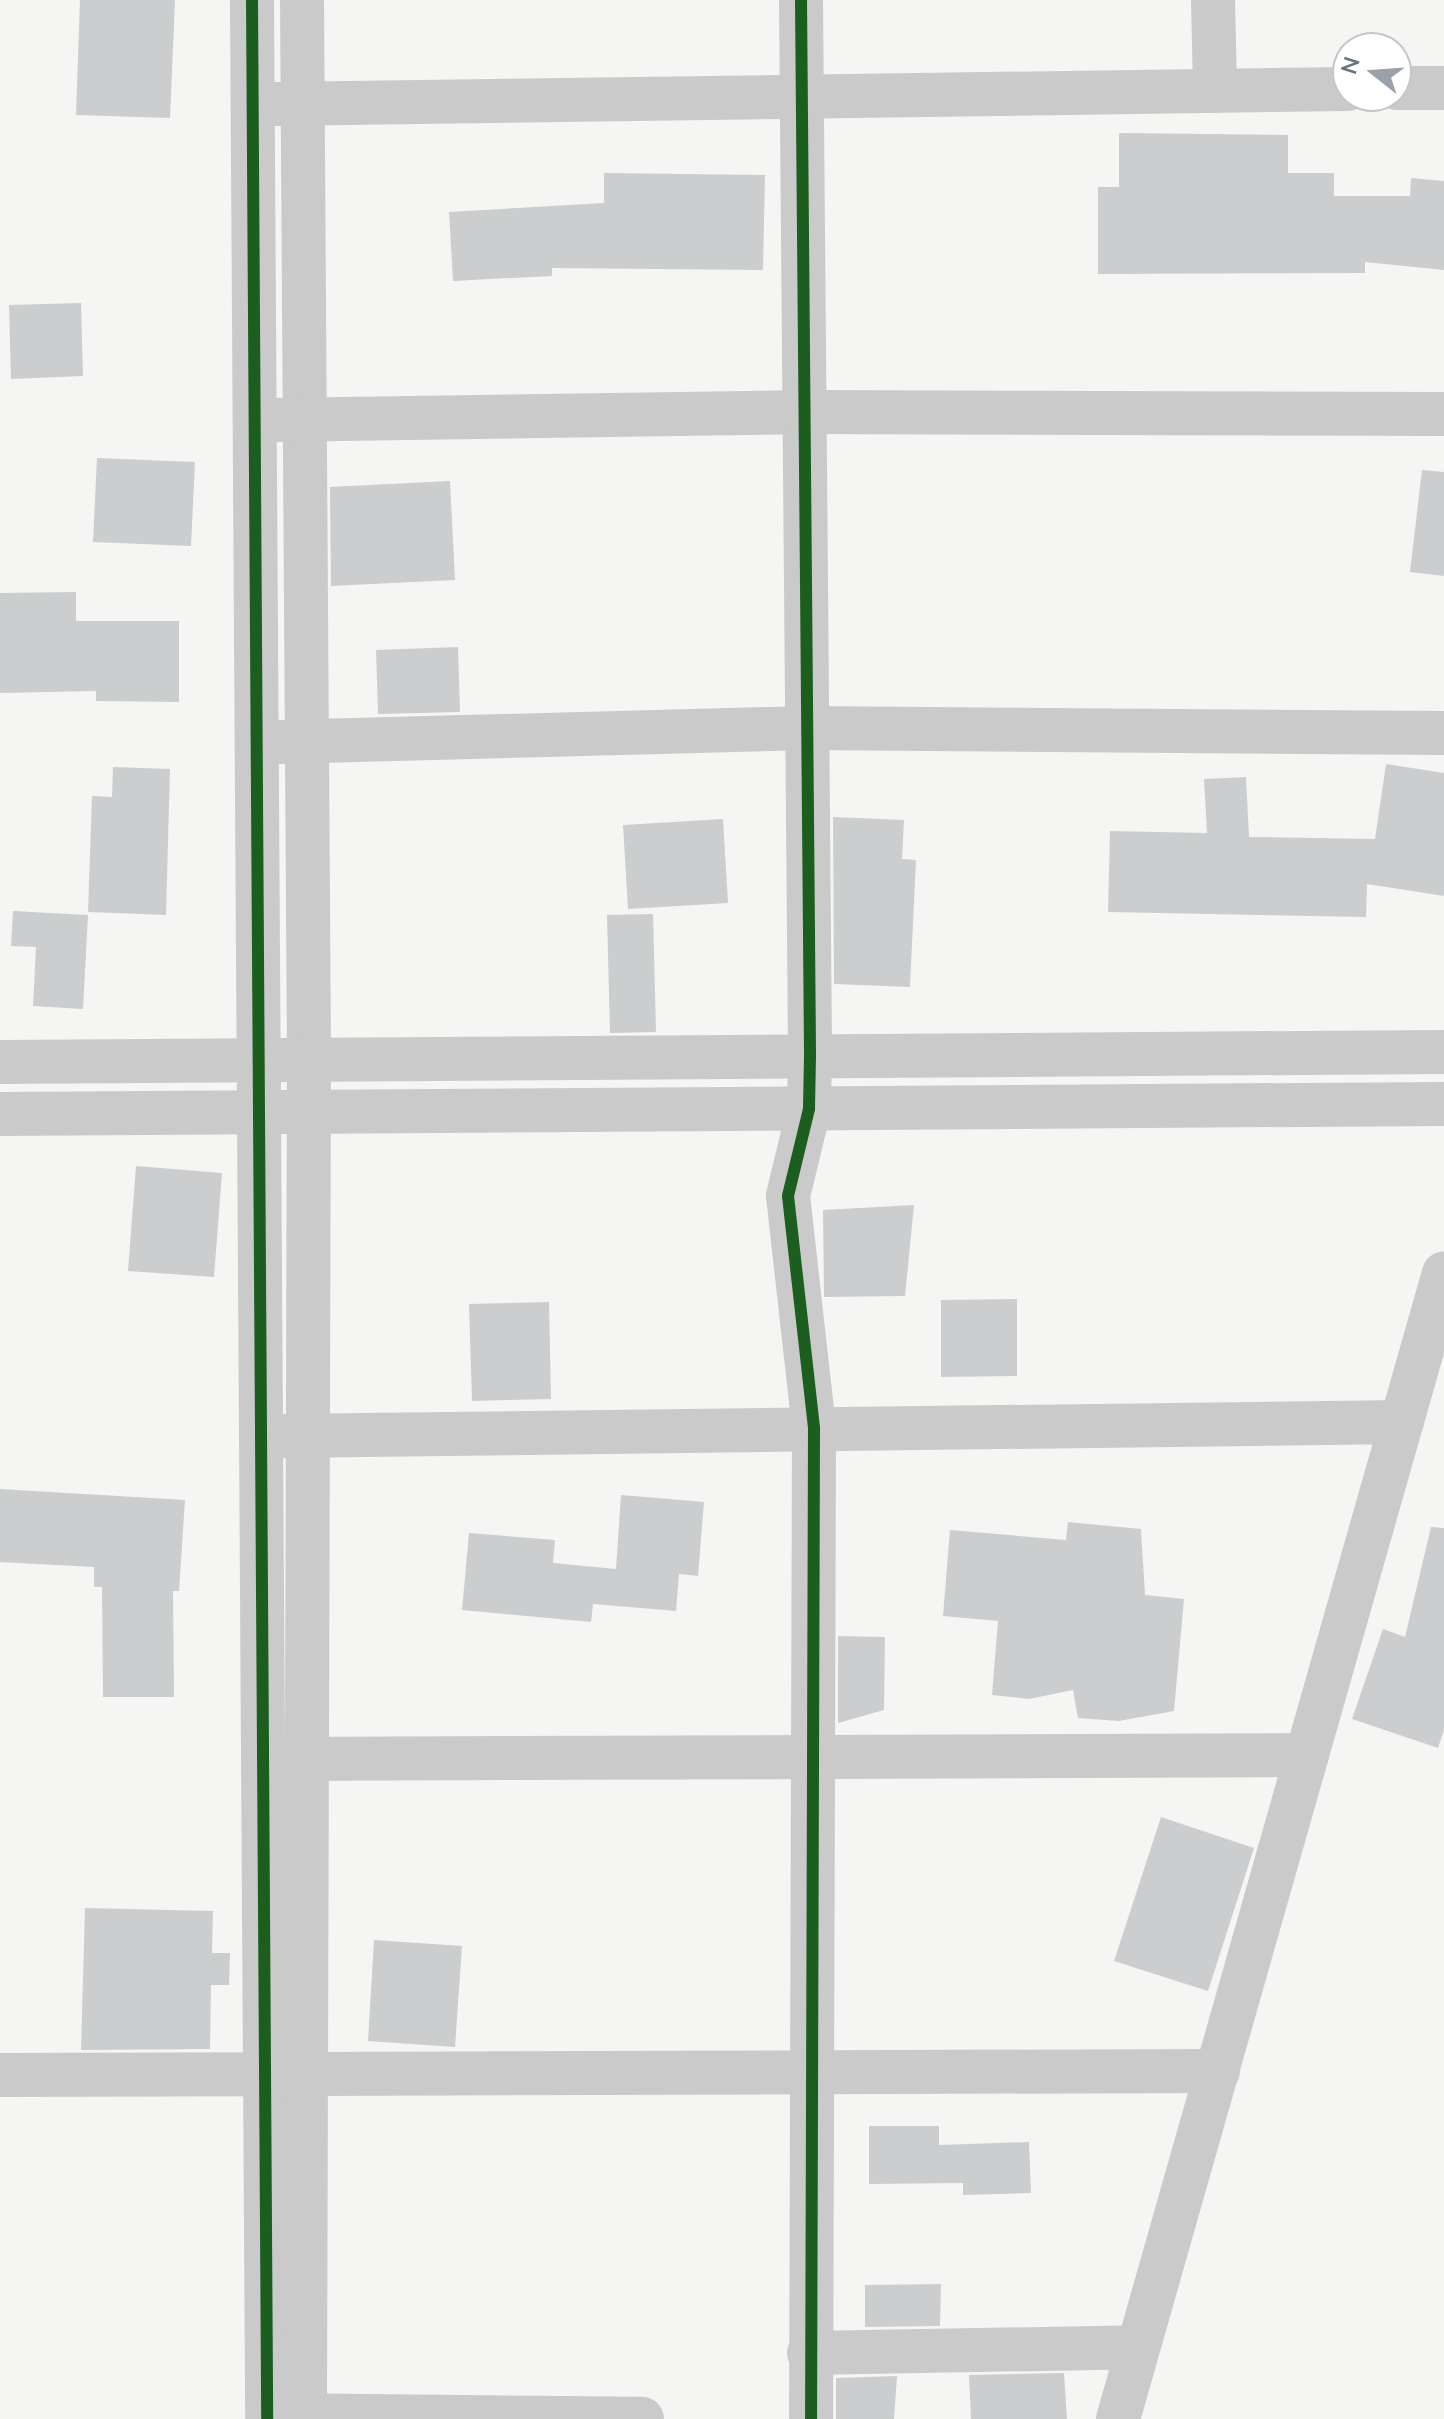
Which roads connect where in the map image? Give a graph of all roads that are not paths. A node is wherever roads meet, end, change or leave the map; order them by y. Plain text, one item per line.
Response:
1 (252, 0) edge
2 (302, 0) edge
3 (801, 0) edge
4 (1213, 0) edge
5 (1412, 88) edge
6 (1444, 88) edge
7 (1332, 89) edge
8 (1215, 91) junction
9 (801, 97) junction
10 (303, 101) junction
11 (252, 105) junction
12 (804, 412) junction
13 (1444, 414) edge
14 (254, 420) junction
15 (305, 420) junction
16 (807, 728) junction
17 (1444, 733) edge
18 (306, 739) junction
19 (256, 745) junction
20 (1444, 1052) edge
21 (810, 1056) junction
22 (309, 1057) junction
23 (258, 1060) junction
24 (0, 1062) edge
25 (1444, 1104) edge
26 (309, 1109) junction
27 (809, 1109) junction
28 (258, 1112) junction
29 (0, 1114) edge
30 (1444, 1273) edge
31 (1402, 1422) junction
32 (814, 1429) junction
33 (309, 1435) junction
34 (261, 1437) junction
35 (1307, 1755) junction
36 (811, 1756) junction
37 (308, 1758) junction
38 (262, 1759) junction
39 (815, 2071) junction
40 (1218, 2071) junction
41 (264, 2072) junction
42 (308, 2073) junction
43 (0, 2075) edge
44 (1137, 2347) junction
45 (809, 2353) junction
46 (286, 2417) edge
47 (642, 2419) edge
48 (811, 2419) edge
49 (1118, 2419) edge

1 - 11 street
2 - 10 street
3 - 9 street
4 - 8 street
5 - 6 street
7 - 8 street
8 - 9 street
9 - 10 street
9 - 12 street
10 - 11 street
10 - 15 street
11 - 14 street
12 - 13 street
12 - 15 street
12 - 16 street
14 - 15 street
14 - 19 street
15 - 18 street
16 - 17 street
16 - 18 street
16 - 21 street
18 - 19 street
18 - 22 street
19 - 23 street
20 - 21 street
21 - 22 street
21 - 27 street
22 - 23 street
22 - 26 street
23 - 24 street
23 - 28 street
25 - 27 street
26 - 27 street
26 - 28 street
26 - 33 street
27 - 32 street
28 - 29 street
28 - 34 street
30 - 31 street
31 - 32 street
31 - 35 street
32 - 33 street
32 - 36 street
33 - 34 street
33 - 37 street
34 - 38 street
35 - 36 street
35 - 40 street
36 - 37 street
36 - 39 street
37 - 38 street
37 - 42 street
38 - 41 street
39 - 40 street
39 - 42 street
39 - 45 street
40 - 44 street
41 - 42 street
41 - 43 street
41 - 46 street
42 - 46 street
44 - 45 street
44 - 49 street
45 - 48 street
46 - 47 street

